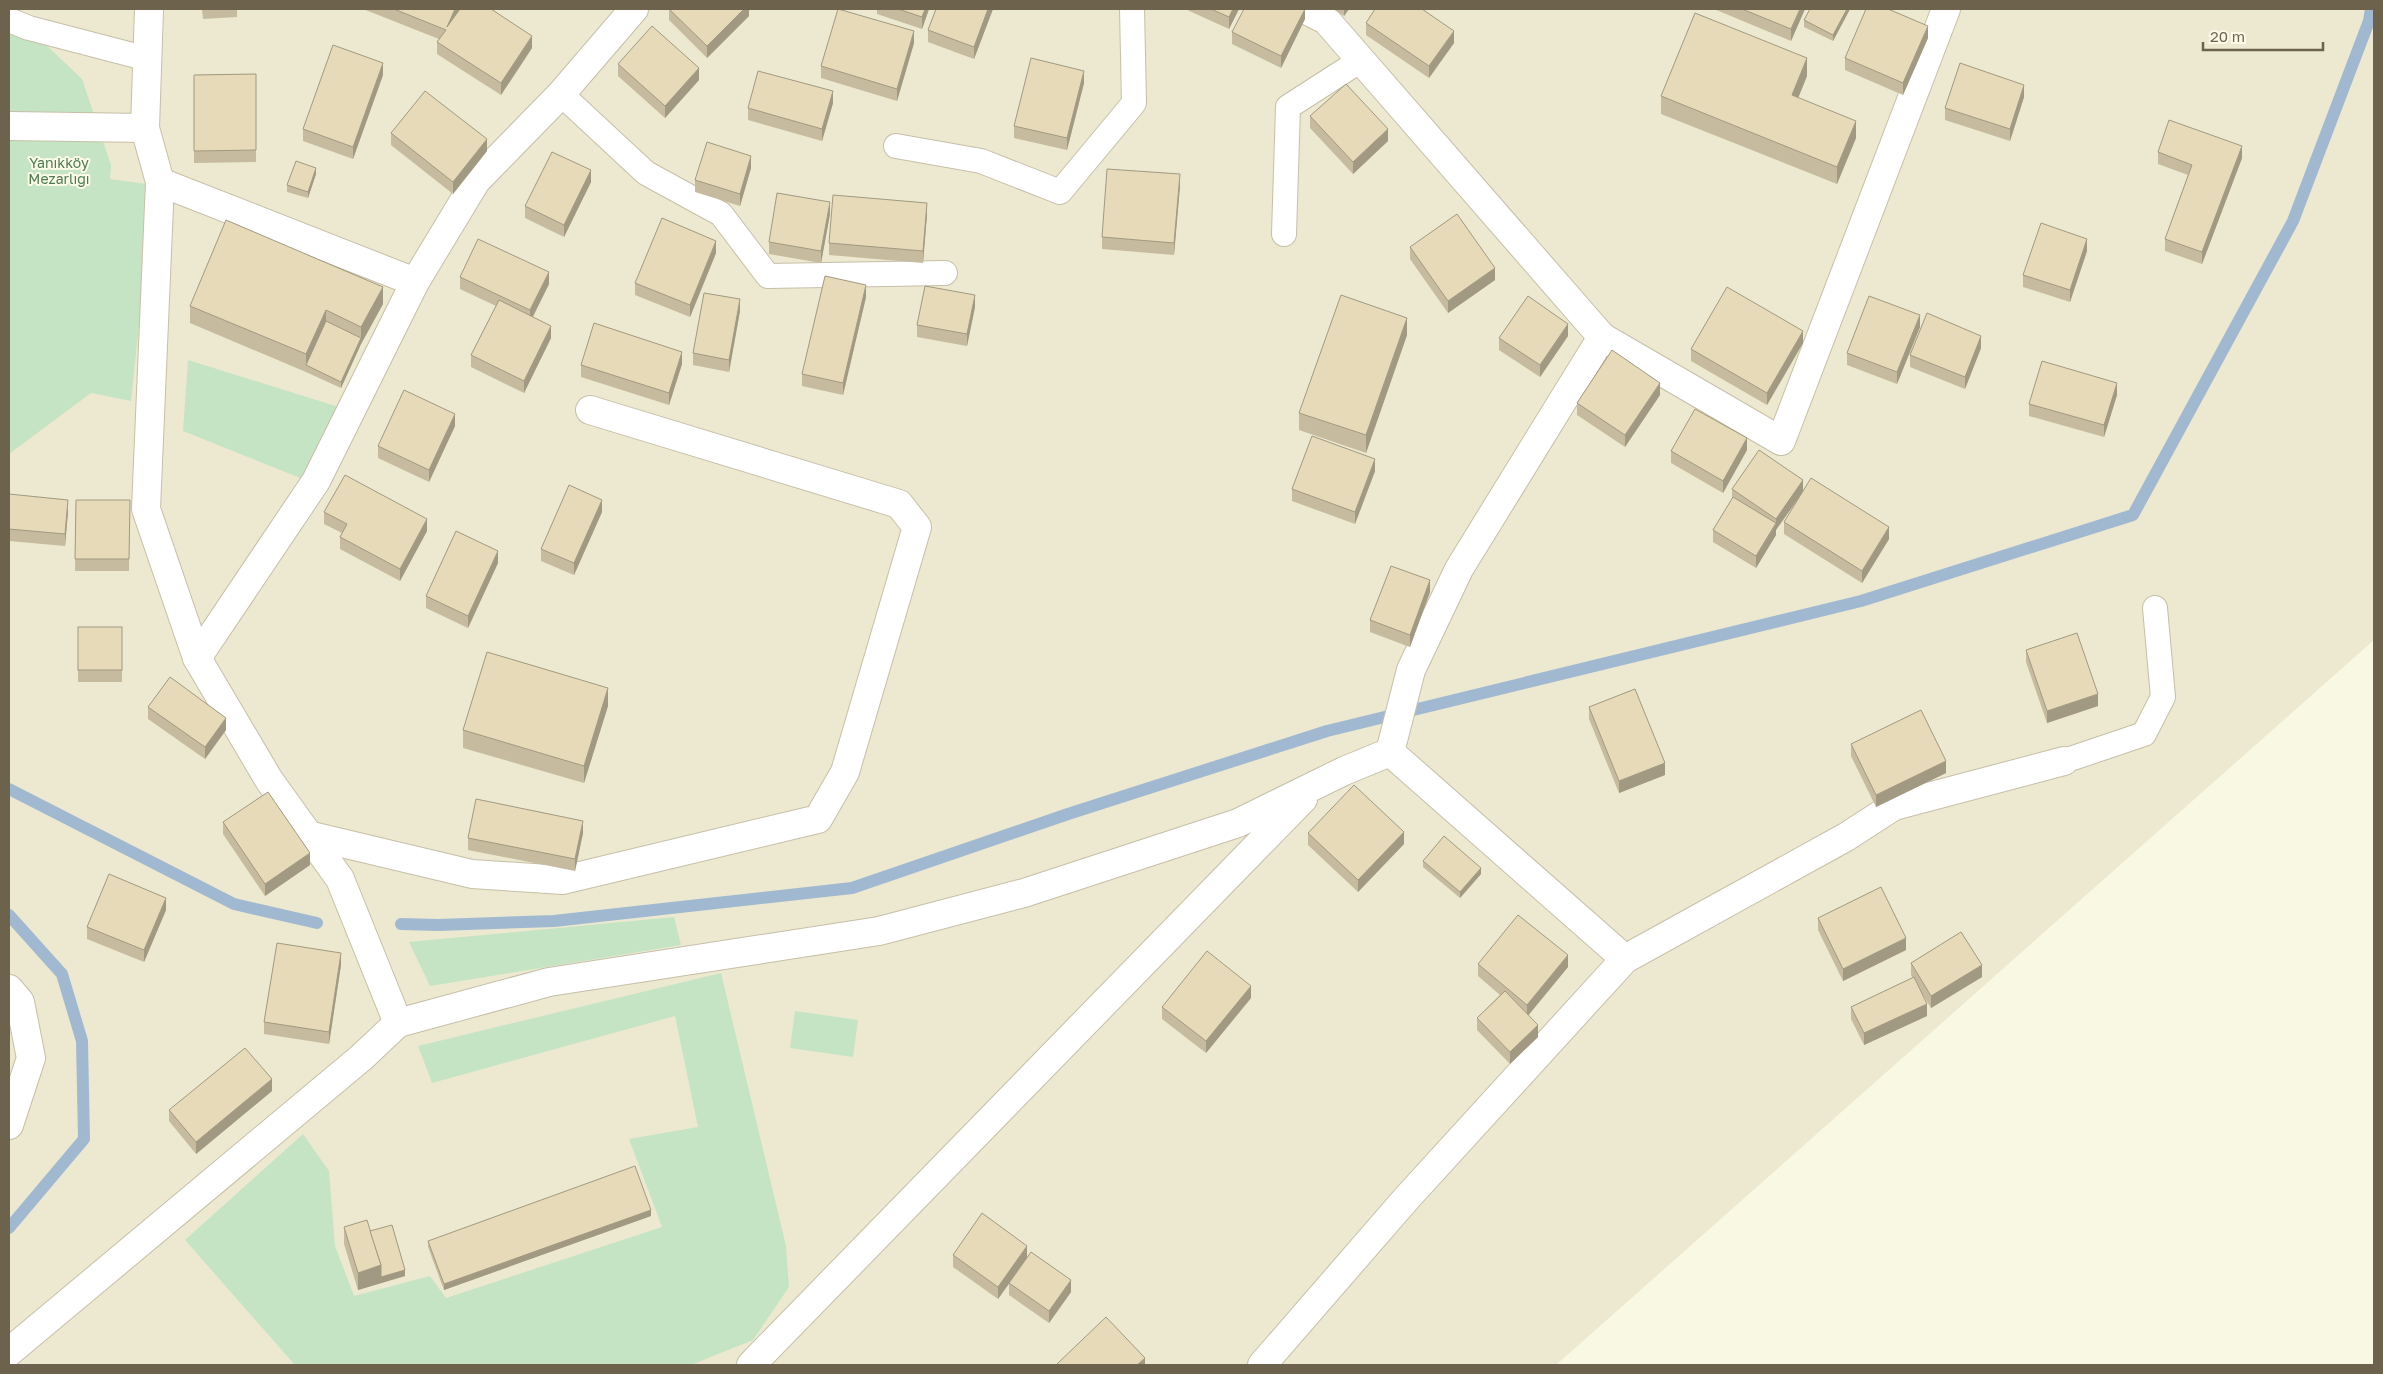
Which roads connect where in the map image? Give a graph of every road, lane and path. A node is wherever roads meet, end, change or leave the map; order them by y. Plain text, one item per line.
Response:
1 (149, 9) edge
2 (634, 9) edge
3 (1132, 9) edge
4 (1304, 9) edge
5 (1946, 9) edge
6 (9, 20) edge
7 (148, 59) junction
8 (1361, 60) junction
9 (561, 94) junction
10 (9, 126) edge
11 (145, 128) junction
12 (896, 146) dead end
13 (160, 182) junction
14 (1284, 234) dead end
15 (945, 273) dead end
16 (415, 282) junction
17 (1602, 337) junction
18 (590, 410) dead end
19 (2155, 608) dead end
20 (197, 658) junction
21 (1392, 746) junction
22 (2064, 761) joint
23 (1316, 785) junction
24 (308, 835) junction
25 (1625, 959) junction
26 (9, 989) edge
27 (398, 1023) junction
28 (9, 1125) edge
29 (9, 1352) edge
30 (751, 1365) edge
31 (1262, 1365) edge

1 - 7 street
2 - 9 street
3 - 12 lane
4 - 8 street
5 - 17 street
6 - 7 lane
7 - 11 street
8 - 14 lane
8 - 17 street
9 - 15 lane
9 - 16 street
10 - 11 street
11 - 13 street
13 - 16 street
13 - 20 street
16 - 20 street
17 - 21 street
18 - 24 street
19 - 22 lane
20 - 24 street
21 - 23 street
21 - 25 street
22 - 25 street
23 - 27 street
23 - 30 street
24 - 27 street
25 - 31 street
26 - 28 street
27 - 29 street

